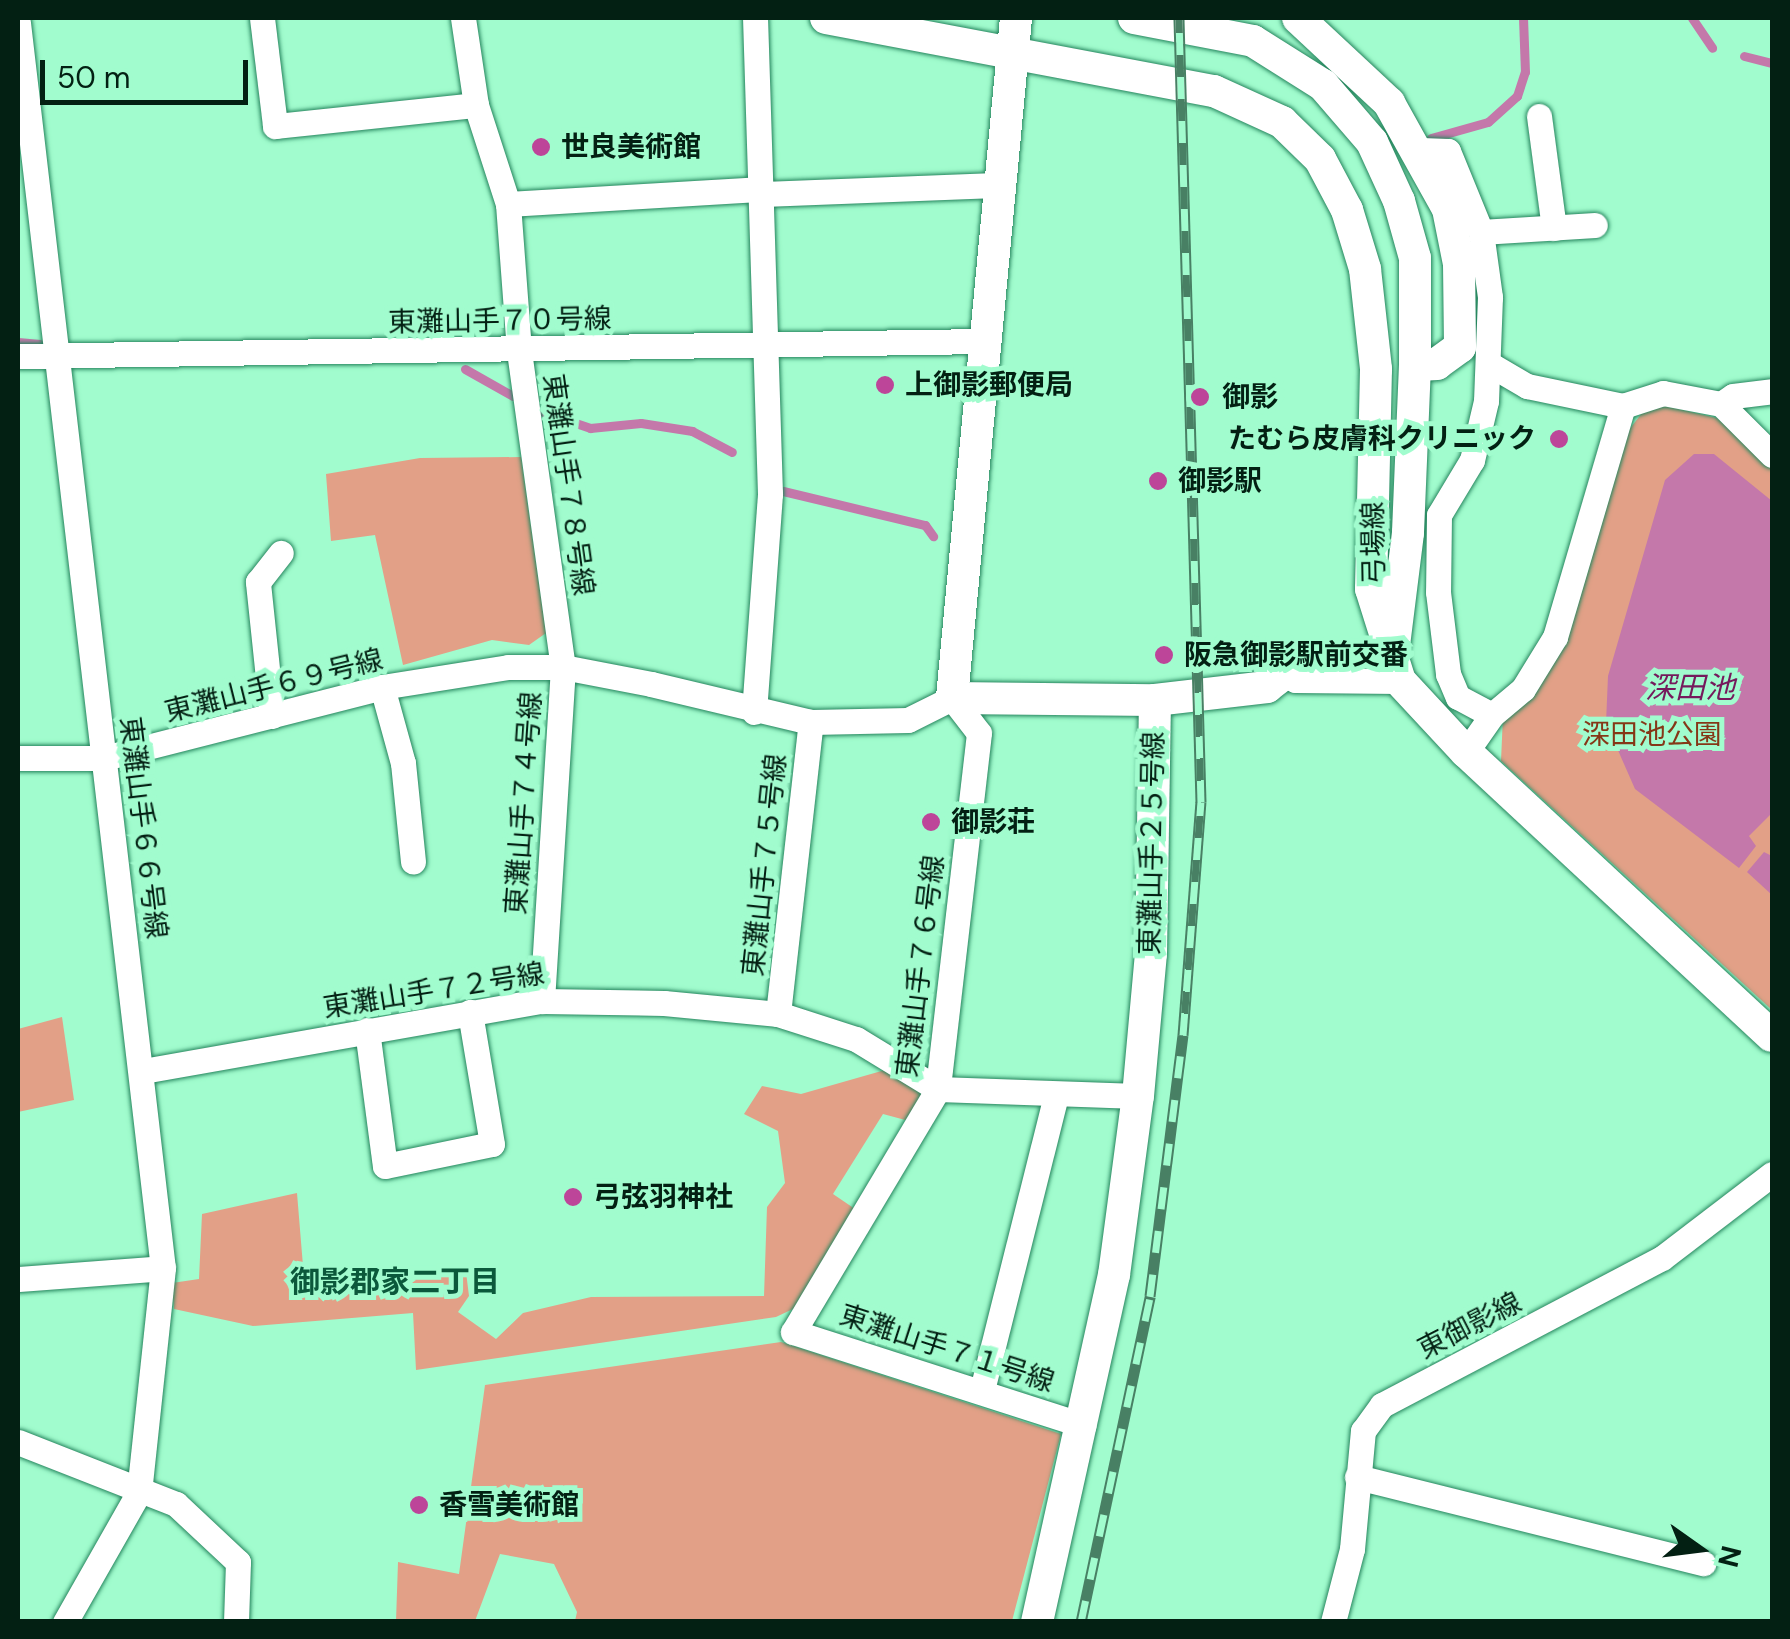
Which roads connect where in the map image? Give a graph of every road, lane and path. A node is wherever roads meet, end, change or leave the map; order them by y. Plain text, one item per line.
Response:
1 (262, 18) edge
2 (464, 18) edge
3 (756, 18) edge
4 (826, 18) edge
5 (1123, 18) edge
6 (1134, 18) edge
7 (1298, 18) edge
8 (18, 24) edge
9 (1013, 33) edge
10 (1116, 70) junction
11 (476, 104) junction
12 (1539, 116) dead end
13 (1421, 150) junction
14 (996, 184) junction
15 (763, 192) junction
16 (508, 204) junction
17 (1595, 225) dead end
18 (1554, 228) junction
19 (1482, 232) junction
20 (984, 341) junction
21 (768, 347) junction
22 (519, 351) junction
23 (18, 356) edge
24 (53, 358) junction
25 (1415, 365) junction
26 (1491, 365) junction
27 (1772, 392) edge
28 (1721, 404) junction
29 (1623, 406) junction
30 (1772, 455) edge
31 (281, 554) dead end
32 (562, 667) junction
33 (1396, 668) junction
34 (1285, 673) joint
35 (382, 687) junction
36 (952, 698) junction
37 (1155, 700) junction
38 (754, 712) junction
39 (1492, 715) junction
40 (272, 716) junction
41 (810, 722) junction
42 (1466, 752) junction
43 (18, 758) edge
44 (104, 758) junction
45 (413, 860) dead end
46 (542, 1002) junction
47 (470, 1012) junction
48 (778, 1014) junction
49 (367, 1030) junction
50 (1772, 1036) edge
51 (143, 1071) junction
52 (938, 1089) junction
53 (1056, 1096) junction
54 (1138, 1096) junction
55 (1772, 1174) edge
56 (163, 1268) junction
57 (18, 1279) edge
58 (792, 1332) joint
59 (982, 1390) junction
60 (1083, 1424) junction
61 (18, 1442) edge
62 (1357, 1477) junction
63 (139, 1492) junction
64 (1703, 1563) dead end
65 (65, 1622) edge
66 (236, 1622) edge
67 (1037, 1622) edge
68 (1333, 1622) edge

1 - 11 street
2 - 11 street, 東灘山手７８号線
3 - 15 street
4 - 9 street, 弓場線
5 - 10 street
6 - 25 street, 弓場線
7 - 13 street
8 - 24 street, 東灘山手６６号線
9 - 10 street, 弓場線
9 - 14 street
10 - 33 street, 弓場線
11 - 16 street, 東灘山手７８号線
12 - 18 street
13 - 19 street
13 - 25 street
14 - 15 street
14 - 20 street
15 - 16 street
15 - 21 street
16 - 22 street, 東灘山手７８号線
17 - 18 street
18 - 19 street
19 - 26 street
20 - 21 street, 東灘山手７０号線
20 - 36 street
21 - 22 street, 東灘山手７０号線
21 - 38 street
22 - 24 street, 東灘山手７０号線
22 - 32 street, 東灘山手７８号線
23 - 24 street, 東灘山手７０号線
24 - 44 street, 東灘山手６６号線
25 - 33 street, 弓場線
26 - 29 street
26 - 39 street
27 - 28 street
28 - 29 street
28 - 30 street
29 - 39 street
31 - 40 street
32 - 35 street, 東灘山手６９号線
32 - 38 street, 東灘山手６９号線
32 - 46 street, 東灘山手７４号線
33 - 34 street
33 - 42 street, 弓場線
34 - 37 street
35 - 40 street, 東灘山手６９号線
35 - 45 street
36 - 37 street, 東灘山手２５号線
36 - 41 street, 東灘山手６９号線
36 - 52 street, 東灘山手７６号線
37 - 54 street, 東灘山手２５号線
38 - 41 street, 東灘山手６９号線
39 - 42 street
40 - 44 street, 東灘山手６９号線
41 - 48 street, 東灘山手７５号線
42 - 50 street, 弓場線
43 - 44 street, 東灘山手６９号線
44 - 51 street, 東灘山手６６号線
46 - 47 street, 東灘山手７２号線
46 - 48 street, 東灘山手７２号線
47 - 49 street, 東灘山手７２号線
47 - 49 street
48 - 52 street, 東灘山手７２号線
49 - 51 street, 東灘山手７２号線
51 - 56 street, 東灘山手６６号線
52 - 53 street, 東灘山手７２号線
52 - 58 street, 東灘山手７６号線
53 - 54 street, 東灘山手７２号線
53 - 59 street
54 - 60 street, 東灘山手２５号線
55 - 62 street, 東御影線
56 - 57 street
56 - 63 street, 東灘山手６６号線
58 - 59 street, 東灘山手７１号線
59 - 60 street, 東灘山手７１号線
60 - 67 street, 東灘山手２５号線
61 - 63 street
62 - 64 street
62 - 68 street, 東御影線
63 - 65 street, 東灘山手６６号線
63 - 66 street

